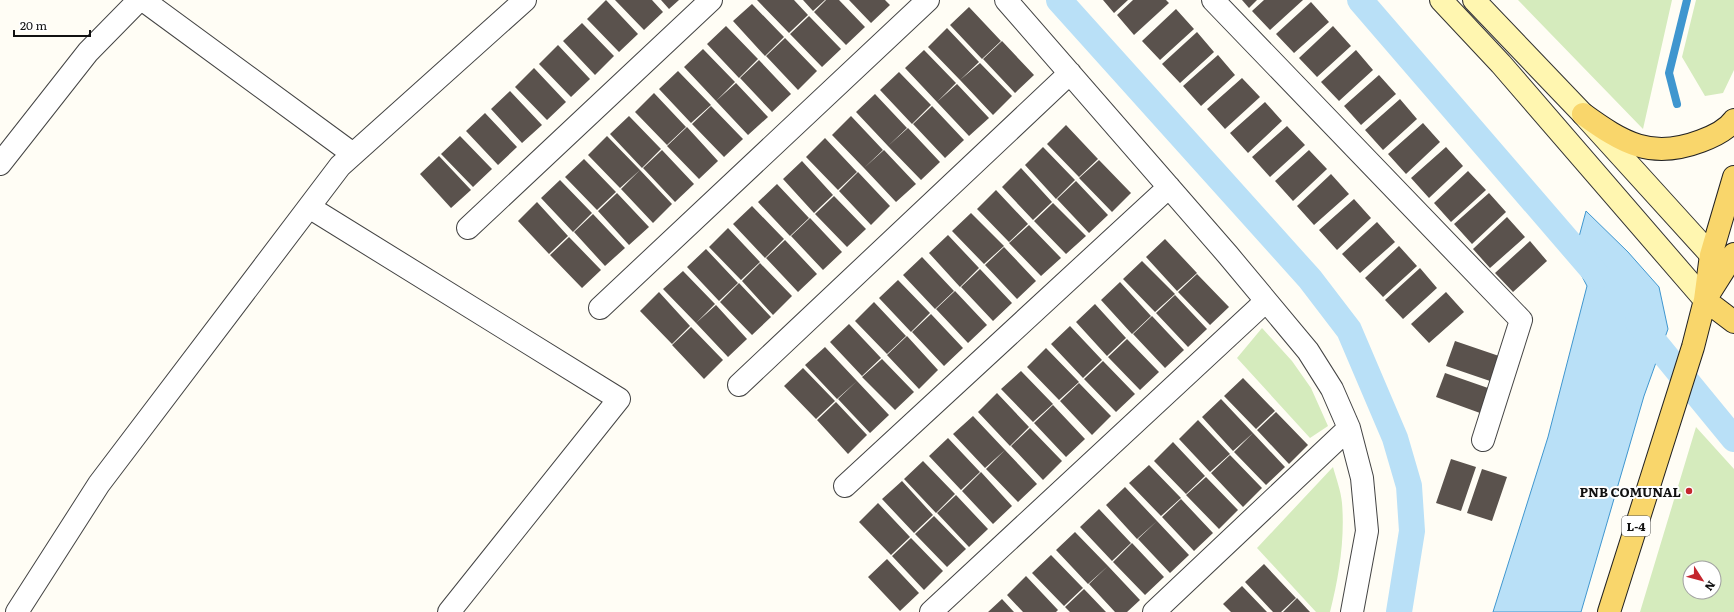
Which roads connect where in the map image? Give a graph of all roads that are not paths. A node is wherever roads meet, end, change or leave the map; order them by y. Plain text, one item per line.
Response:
1 (139, 0) edge
2 (143, 0) edge
3 (525, 0) edge
4 (711, 0) edge
5 (928, 0) edge
6 (1006, 0) edge
7 (1213, 0) edge
8 (1440, 0) edge
9 (1474, 0) edge
10 (1070, 73) junction
11 (1583, 114) junction
12 (1734, 120) edge
13 (353, 154) junction
14 (0, 164) edge
15 (1734, 177) edge
16 (1169, 187) junction
17 (309, 207) junction
18 (468, 228) dead end
19 (1726, 266) edge
20 (1705, 300) junction
21 (1266, 301) junction
22 (600, 308) dead end
23 (1734, 322) edge
24 (738, 385) dead end
25 (1349, 428) junction
26 (1482, 440) dead end
27 (845, 486) dead end
28 (17, 612) edge
29 (448, 612) edge
30 (931, 612) edge
31 (1154, 612) edge
32 (1352, 612) edge
33 (1609, 612) edge

1 - 14 street
2 - 13 street
3 - 13 street
4 - 18 street
5 - 22 street
6 - 10 street
7 - 26 street
8 - 20 main road
9 - 11 main road
10 - 16 street
10 - 24 street
11 - 12 main road
11 - 19 main road
13 - 17 street
15 - 19 main road, L-4
16 - 21 street
16 - 27 street
17 - 28 street
17 - 29 street
19 - 20 main road, L-4
20 - 23 main road
20 - 33 main road, L-4
21 - 25 street
21 - 30 street
25 - 31 street
25 - 32 street

